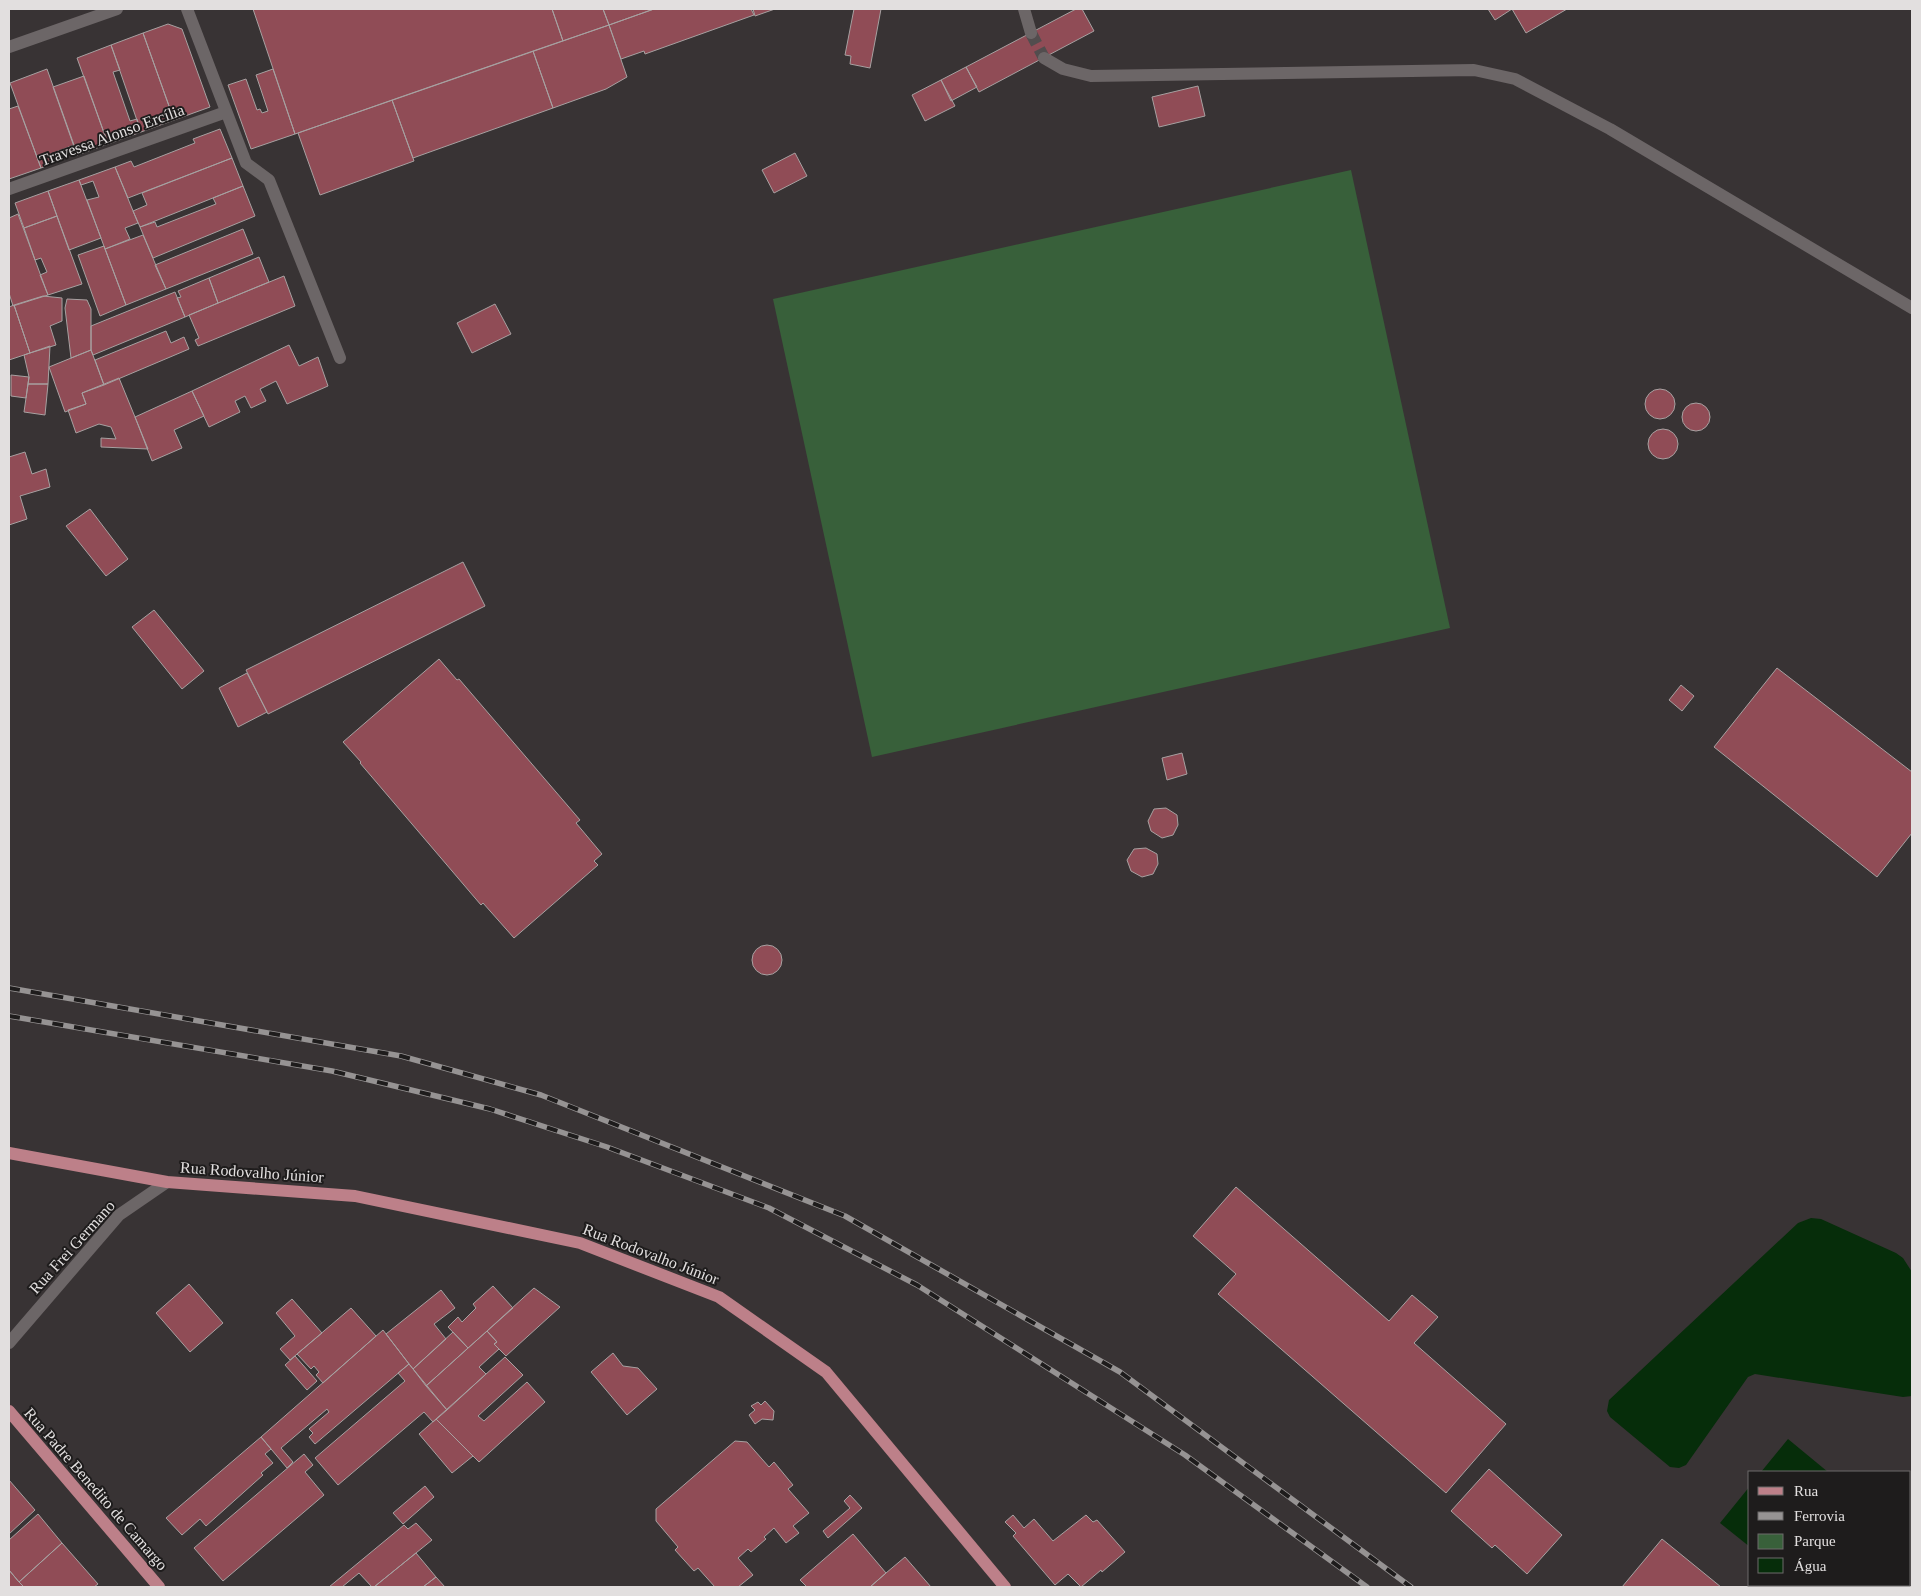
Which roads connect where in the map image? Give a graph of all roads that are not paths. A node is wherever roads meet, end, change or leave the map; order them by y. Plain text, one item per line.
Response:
1 (118, 9) edge
2 (187, 9) edge
3 (1024, 9) edge
4 (1031, 33) tunnel mouth
5 (9, 47) edge
6 (1044, 58) tunnel mouth
7 (226, 112) junction
8 (9, 189) edge
9 (1912, 308) edge
10 (340, 358) dead end
11 (9, 1153) edge
12 (166, 1182) junction
13 (9, 1342) edge
14 (9, 1412) edge
15 (159, 1587) edge
16 (1005, 1587) edge

1 - 5 street
2 - 7 street
3 - 4 street
6 - 9 street
7 - 8 street, Travessa Alonso Ercília
7 - 10 street
11 - 12 main road, Rua Rodovalho Júnior
12 - 13 street, Rua Frei Germano
12 - 16 main road, Rua Rodovalho Júnior
14 - 15 main road, Rua Padre Benedito de Camargo

